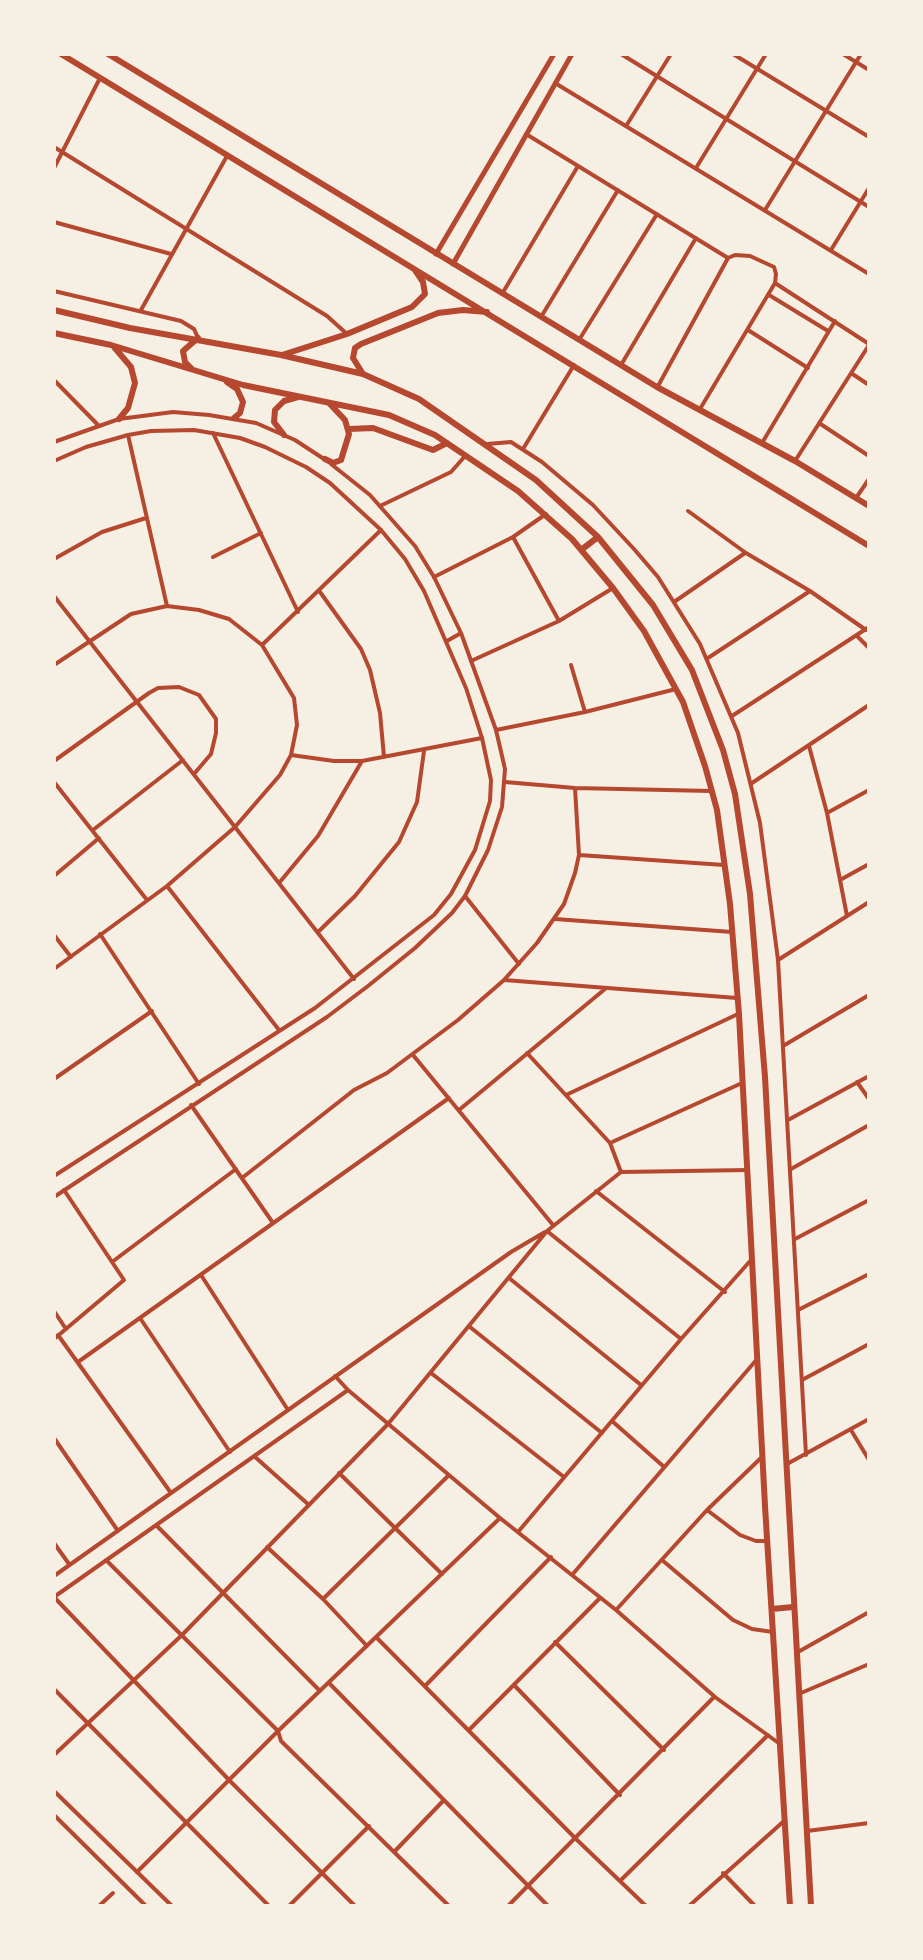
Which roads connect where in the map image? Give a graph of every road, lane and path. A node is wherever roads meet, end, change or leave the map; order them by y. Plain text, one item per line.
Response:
1 (61, 54) edge
2 (108, 54) edge
3 (554, 54) edge
4 (572, 54) edge
5 (621, 54) edge
6 (671, 54) edge
7 (733, 54) edge
8 (766, 54) edge
9 (843, 54) edge
10 (861, 54) edge
11 (856, 62) junction
12 (757, 69) junction
13 (869, 70) edge
14 (657, 76) junction
15 (100, 78) junction
16 (555, 83) junction
17 (826, 111) junction
18 (727, 119) junction
19 (626, 126) junction
20 (526, 134) junction
21 (869, 137) edge
22 (54, 147) edge
23 (63, 152) junction
24 (227, 156) junction
25 (795, 161) junction
26 (578, 166) junction
27 (54, 168) edge
28 (696, 168) junction
29 (869, 188) edge
30 (618, 190) junction
31 (861, 201) junction
32 (869, 207) edge
33 (765, 210) junction
34 (657, 214) junction
35 (54, 222) edge
36 (185, 230) junction
37 (696, 238) junction
38 (831, 250) junction
39 (171, 254) junction
40 (436, 254) junction
41 (728, 258) junction
42 (453, 264) junction
43 (413, 267) junction
44 (869, 274) edge
45 (775, 283) junction
46 (54, 291) edge
47 (502, 294) junction
48 (769, 295) junction
49 (54, 310) edge
50 (141, 310) junction
51 (488, 312) junction
52 (541, 317) junction
53 (835, 321) junction
54 (748, 330) junction
55 (829, 332) junction
56 (54, 333) edge
57 (347, 334) junction
58 (198, 338) junction
59 (579, 340) junction
60 (869, 344) edge
61 (111, 345) junction
62 (281, 355) junction
63 (574, 365) junction
64 (621, 365) junction
65 (808, 368) junction
66 (193, 370) junction
67 (851, 373) junction
68 (363, 374) junction
69 (54, 380) edge
70 (224, 380) junction
71 (869, 385) edge
72 (657, 387) junction
73 (303, 397) junction
74 (326, 401) junction
75 (700, 409) junction
76 (234, 418) junction
77 (119, 419) junction
78 (819, 423) junction
79 (99, 426) junction
80 (349, 429) junction
81 (213, 433) junction
82 (128, 435) junction
83 (284, 435) junction
84 (54, 442) edge
85 (447, 443) junction
86 (762, 443) junction
87 (487, 444) junction
88 (523, 449) junction
89 (466, 455) junction
90 (869, 456) edge
91 (325, 459) junction
92 (54, 461) edge
93 (795, 461) junction
94 (869, 479) edge
95 (856, 498) junction
96 (380, 506) junction
97 (869, 506) edge
98 (688, 511) dead end
99 (546, 514) junction
100 (146, 518) junction
101 (381, 530) junction
102 (261, 533) junction
103 (513, 537) junction
104 (598, 537) junction
105 (869, 546) edge
106 (581, 550) junction
107 (746, 553) junction
108 (213, 557) dead end
109 (54, 559) edge
110 (434, 577) junction
111 (613, 588) junction
112 (810, 591) junction
113 (320, 592) junction
114 (54, 596) edge
115 (674, 602) junction
116 (167, 606) junction
117 (298, 612) junction
118 (559, 621) junction
119 (867, 628) edge
120 (461, 633) junction
121 (857, 636) junction
122 (89, 640) junction
123 (447, 641) junction
124 (262, 645) junction
125 (869, 648) edge
126 (708, 658) junction
127 (471, 661) junction
128 (54, 665) edge
129 (571, 665) dead end
130 (676, 689) junction
131 (137, 702) junction
132 (869, 705) edge
133 (585, 712) junction
134 (732, 716) junction
135 (496, 730) junction
136 (482, 738) junction
137 (809, 746) junction
138 (424, 751) junction
139 (291, 755) junction
140 (384, 757) junction
141 (183, 760) junction
142 (54, 761) edge
143 (362, 761) junction
144 (194, 774) junction
145 (54, 782) edge
146 (505, 782) junction
147 (752, 783) junction
148 (575, 788) junction
149 (869, 790) edge
150 (712, 791) junction
151 (827, 813) junction
152 (235, 827) junction
153 (93, 830) junction
154 (99, 838) junction
155 (579, 855) junction
156 (869, 864) edge
157 (726, 865) junction
158 (54, 876) edge
159 (840, 880) junction
160 (279, 883) junction
161 (167, 886) junction
162 (465, 896) junction
163 (147, 900) junction
164 (869, 902) edge
165 (847, 916) junction
166 (555, 919) junction
167 (318, 932) junction
168 (733, 932) junction
169 (100, 934) junction
170 (54, 935) edge
171 (754, 950) junction
172 (735, 953) junction
173 (71, 957) junction
174 (778, 960) junction
175 (519, 964) junction
176 (54, 969) edge
177 (354, 979) junction
178 (504, 980) junction
179 (606, 987) junction
180 (869, 995) edge
181 (738, 998) junction
182 (152, 1011) junction
183 (739, 1014) junction
184 (279, 1030) junction
185 (783, 1046) junction
186 (527, 1053) junction
187 (413, 1055) junction
188 (869, 1076) edge
189 (54, 1079) edge
190 (743, 1082) junction
191 (857, 1082) junction
192 (199, 1084) junction
193 (566, 1095) junction
194 (449, 1098) junction
195 (869, 1099) edge
196 (191, 1105) junction
197 (459, 1110) junction
198 (788, 1120) junction
199 (869, 1125) edge
200 (610, 1143) junction
201 (236, 1169) junction
202 (791, 1169) junction
203 (748, 1170) junction
204 (621, 1172) junction
205 (54, 1176) edge
206 (242, 1178) junction
207 (64, 1190) junction
208 (596, 1191) junction
209 (54, 1197) edge
210 (869, 1200) edge
211 (273, 1223) junction
212 (553, 1225) junction
213 (547, 1231) junction
214 (795, 1239) junction
215 (753, 1258) junction
216 (112, 1262) junction
217 (869, 1274) edge
218 (201, 1275) junction
219 (509, 1278) junction
220 (725, 1292) junction
221 (798, 1310) junction
222 (54, 1311) edge
223 (140, 1318) junction
224 (470, 1327) junction
225 (66, 1329) junction
226 (56, 1337) edge
227 (681, 1339) junction
228 (869, 1344) edge
229 (758, 1357) junction
230 (78, 1362) junction
231 (431, 1373) junction
232 (335, 1376) junction
233 (802, 1380) junction
234 (642, 1386) junction
235 (348, 1390) junction
236 (289, 1411) junction
237 (869, 1419) edge
238 (612, 1421) junction
239 (388, 1424) junction
240 (851, 1430) junction
241 (602, 1433) junction
242 (54, 1438) edge
243 (230, 1452) junction
244 (806, 1455) junction
245 (254, 1456) junction
246 (763, 1456) junction
247 (869, 1460) edge
248 (787, 1464) junction
249 (663, 1466) junction
250 (339, 1473) junction
251 (449, 1475) junction
252 (564, 1478) junction
253 (172, 1493) junction
254 (309, 1505) junction
255 (707, 1510) junction
256 (500, 1518) junction
257 (156, 1525) junction
258 (395, 1529) junction
259 (118, 1531) junction
260 (518, 1532) junction
261 (767, 1541) junction
262 (54, 1543) edge
263 (267, 1547) junction
264 (551, 1557) junction
265 (106, 1560) junction
266 (662, 1560) junction
267 (70, 1565) junction
268 (442, 1574) junction
269 (572, 1575) junction
270 (54, 1576) edge
271 (223, 1592) junction
272 (54, 1597) edge
273 (600, 1598) junction
274 (323, 1599) junction
275 (793, 1607) junction
276 (772, 1609) junction
277 (616, 1610) junction
278 (869, 1612) edge
279 (773, 1632) junction
280 (182, 1635) junction
281 (376, 1637) junction
282 (555, 1642) junction
283 (367, 1646) junction
284 (796, 1654) junction
285 (869, 1664) edge
286 (135, 1680) junction
287 (329, 1683) junction
288 (514, 1685) junction
289 (425, 1686) junction
290 (54, 1689) edge
291 (320, 1691) junction
292 (798, 1694) junction
293 (715, 1697) junction
294 (88, 1724) junction
295 (469, 1730) junction
296 (278, 1731) junction
297 (768, 1735) junction
298 (780, 1744) junction
299 (664, 1750) junction
300 (54, 1755) edge
301 (230, 1781) junction
302 (54, 1791) edge
303 (620, 1795) junction
304 (443, 1800) junction
305 (54, 1815) edge
306 (784, 1821) junction
307 (188, 1823) junction
308 (869, 1823) edge
309 (369, 1826) junction
310 (807, 1831) junction
311 (576, 1839) junction
312 (395, 1851) junction
313 (137, 1872) junction
314 (322, 1873) junction
315 (723, 1873) junction
316 (620, 1881) junction
317 (527, 1887) junction
318 (113, 1893) dead end
319 (99, 1906) edge
320 (146, 1906) edge
321 (172, 1906) edge
322 (269, 1906) edge
323 (289, 1906) edge
324 (355, 1906) edge
325 (449, 1906) edge
326 (508, 1906) edge
327 (548, 1906) edge
328 (646, 1906) edge
329 (689, 1906) edge
330 (755, 1906) edge
331 (790, 1906) edge
332 (811, 1906) edge

1 - 15 main road
2 - 40 main road
3 - 40 main road
4 - 16 main road
5 - 14 street
6 - 14 street
7 - 12 street
8 - 12 street
9 - 11 street
10 - 11 street
11 - 13 street
11 - 17 street
12 - 17 street
12 - 18 street
14 - 18 street
14 - 19 street
15 - 23 street
15 - 24 main road
16 - 19 street
16 - 20 main road
17 - 21 street
17 - 25 street
18 - 25 street
18 - 28 street
19 - 28 street
20 - 26 street
20 - 42 main road
22 - 23 street
23 - 27 street
23 - 36 street
24 - 36 street
24 - 43 main road
25 - 31 street
25 - 33 street
26 - 30 street
26 - 47 street
28 - 33 street
29 - 31 street
30 - 34 street
30 - 52 street
31 - 32 street
31 - 38 street
33 - 38 street
34 - 37 street
34 - 59 street
35 - 39 street
36 - 39 street
36 - 57 street
37 - 41 street
37 - 64 street
38 - 44 street
39 - 50 street
40 - 42 main road
41 - 45 street
41 - 72 street
42 - 47 main road
43 - 51 main road
43 - 57 main road
45 - 48 street
45 - 53 street
46 - 50 street
47 - 52 main road
48 - 54 street
48 - 55 street
49 - 58 main road
50 - 58 street
51 - 63 main road
51 - 68 main road
52 - 59 main road
53 - 55 street
53 - 60 street
54 - 65 street
54 - 75 street
55 - 65 street
56 - 61 main road
57 - 62 main road
58 - 62 main road
58 - 66 main road
59 - 64 main road
60 - 67 street
61 - 66 main road
61 - 77 main road
62 - 68 main road
63 - 88 street
63 - 105 main road
64 - 72 main road
65 - 86 street
66 - 70 main road
67 - 71 street
67 - 78 street
68 - 87 main road
69 - 79 street
70 - 73 main road
70 - 76 main road
72 - 75 main road
73 - 74 main road
73 - 83 main road
74 - 80 main road
74 - 85 main road
75 - 86 main road
76 - 77 street
76 - 83 street
77 - 79 street
78 - 90 street
78 - 93 street
79 - 84 street
80 - 85 main road
80 - 91 main road
81 - 82 street
81 - 101 street
81 - 102 street
82 - 92 street
82 - 100 street
83 - 91 street
85 - 89 main road
86 - 93 main road
87 - 88 street
87 - 104 main road
88 - 115 street
89 - 96 street
89 - 99 main road
91 - 96 street
93 - 95 main road
94 - 95 street
95 - 97 main road
96 - 110 street
98 - 107 street
99 - 103 street
99 - 106 main road
100 - 109 street
100 - 116 street
101 - 113 street
101 - 123 street
102 - 108 street
102 - 117 street
103 - 110 street
103 - 118 street
104 - 106 main road
104 - 171 main road
106 - 111 main road
107 - 112 street
107 - 115 street
110 - 120 street
111 - 118 street
111 - 130 main road
112 - 119 street
112 - 126 street
113 - 117 street
113 - 140 street
114 - 122 street
115 - 126 street
116 - 122 street
116 - 124 street
117 - 124 street
118 - 127 street
119 - 121 street
120 - 123 street
120 - 127 street
121 - 125 street
121 - 134 street
122 - 128 street
122 - 131 street
123 - 136 street
124 - 139 street
126 - 134 street
127 - 135 street
129 - 133 street
130 - 133 street
130 - 150 main road
131 - 141 street
131 - 142 street
131 - 144 street
132 - 137 street
133 - 135 street
134 - 147 street
135 - 146 street
136 - 138 street
136 - 177 street
137 - 147 street
137 - 151 street
138 - 140 street
138 - 167 street
139 - 143 street
139 - 152 street
140 - 143 street
141 - 144 street
141 - 153 street
143 - 160 street
144 - 152 street
145 - 153 street
146 - 148 street
146 - 162 street
147 - 174 street
148 - 150 street
148 - 155 street
149 - 151 street
150 - 157 main road
151 - 159 street
152 - 160 street
152 - 161 street
153 - 154 street
154 - 158 street
154 - 163 street
155 - 157 street
155 - 166 street
156 - 159 street
157 - 168 main road
159 - 165 street
160 - 167 street
161 - 163 street
161 - 184 street
162 - 175 street
162 - 196 street
163 - 169 street
164 - 165 street
165 - 174 street
166 - 168 street
166 - 175 street
167 - 177 street
168 - 172 main road
169 - 173 street
169 - 182 street
170 - 173 street
171 - 172 main road
171 - 248 main road
172 - 181 main road
173 - 176 street
174 - 185 street
175 - 178 street
177 - 184 street
178 - 179 street
178 - 187 street
179 - 181 street
179 - 186 street
180 - 185 street
181 - 183 main road
182 - 189 street
182 - 192 street
183 - 190 main road
183 - 193 street
184 - 192 street
185 - 198 street
186 - 193 street
186 - 197 street
187 - 194 street
187 - 206 street
188 - 191 street
190 - 200 street
190 - 203 main road
191 - 195 street
191 - 198 street
192 - 205 street
193 - 200 street
194 - 197 street
194 - 211 street
196 - 201 street
196 - 207 street
197 - 212 street
198 - 202 street
199 - 202 street
200 - 204 street
201 - 206 street
201 - 216 street
202 - 214 street
203 - 204 street
203 - 215 main road
204 - 208 street
206 - 211 street
207 - 209 street
207 - 216 street
208 - 212 street
208 - 220 street
210 - 214 street
211 - 218 street
212 - 213 street
213 - 219 street
213 - 227 street
213 - 232 street
214 - 221 street
215 - 220 street
215 - 229 main road
216 - 225 street
217 - 221 street
218 - 223 street
218 - 236 street
219 - 224 street
219 - 234 street
220 - 227 street
221 - 233 street
222 - 225 street
223 - 230 street
223 - 243 street
224 - 231 street
224 - 241 street
225 - 226 street
226 - 230 street
227 - 234 street
228 - 233 street
229 - 246 main road
229 - 249 street
230 - 253 street
231 - 239 street
231 - 252 street
232 - 235 street
232 - 236 street
233 - 244 street
234 - 238 street
235 - 239 street
235 - 245 street
236 - 243 street
237 - 240 street
238 - 241 street
238 - 249 street
239 - 250 street
239 - 251 street
240 - 244 street
240 - 247 street
241 - 252 street
242 - 259 street
243 - 253 street
244 - 248 street
245 - 254 street
245 - 257 street
246 - 255 street
246 - 261 main road
248 - 275 main road
249 - 269 street
250 - 254 street
250 - 258 street
251 - 256 street
251 - 258 street
252 - 260 street
253 - 259 street
254 - 263 street
255 - 261 street
255 - 266 street
256 - 260 street
256 - 268 street
257 - 265 street
257 - 271 street
258 - 268 street
258 - 274 street
259 - 267 street
260 - 264 street
261 - 276 main road
262 - 267 street
263 - 271 street
263 - 274 street
264 - 269 street
264 - 289 street
265 - 272 street
265 - 280 street
266 - 277 street
266 - 279 street
267 - 270 street
268 - 281 street
269 - 273 street
271 - 280 street
271 - 291 street
272 - 286 street
273 - 277 street
273 - 282 street
274 - 283 street
275 - 276 main road
275 - 284 main road
276 - 279 main road
277 - 293 street
278 - 284 street
279 - 298 main road
280 - 286 street
280 - 296 street
281 - 283 street
281 - 289 street
282 - 288 street
282 - 299 street
283 - 287 street
284 - 292 main road
285 - 292 street
286 - 294 street
286 - 301 street
287 - 291 street
287 - 304 street
288 - 295 street
288 - 303 street
289 - 295 street
290 - 294 street
291 - 296 street
292 - 310 main road
293 - 297 street
293 - 299 street
294 - 300 street
294 - 307 street
295 - 311 street
296 - 301 street
296 - 309 street
297 - 298 street
297 - 316 street
298 - 306 main road
299 - 303 street
301 - 307 street
301 - 314 street
302 - 313 street
303 - 311 street
304 - 312 street
304 - 317 street
305 - 320 street
306 - 315 street
306 - 331 main road
307 - 313 street
307 - 322 street
308 - 310 street
309 - 312 street
309 - 314 street
310 - 332 main road
311 - 316 street
311 - 317 street
312 - 325 street
313 - 321 street
314 - 323 street
314 - 324 street
315 - 329 street
315 - 330 street
316 - 328 street
317 - 326 street
317 - 327 street
318 - 319 street

